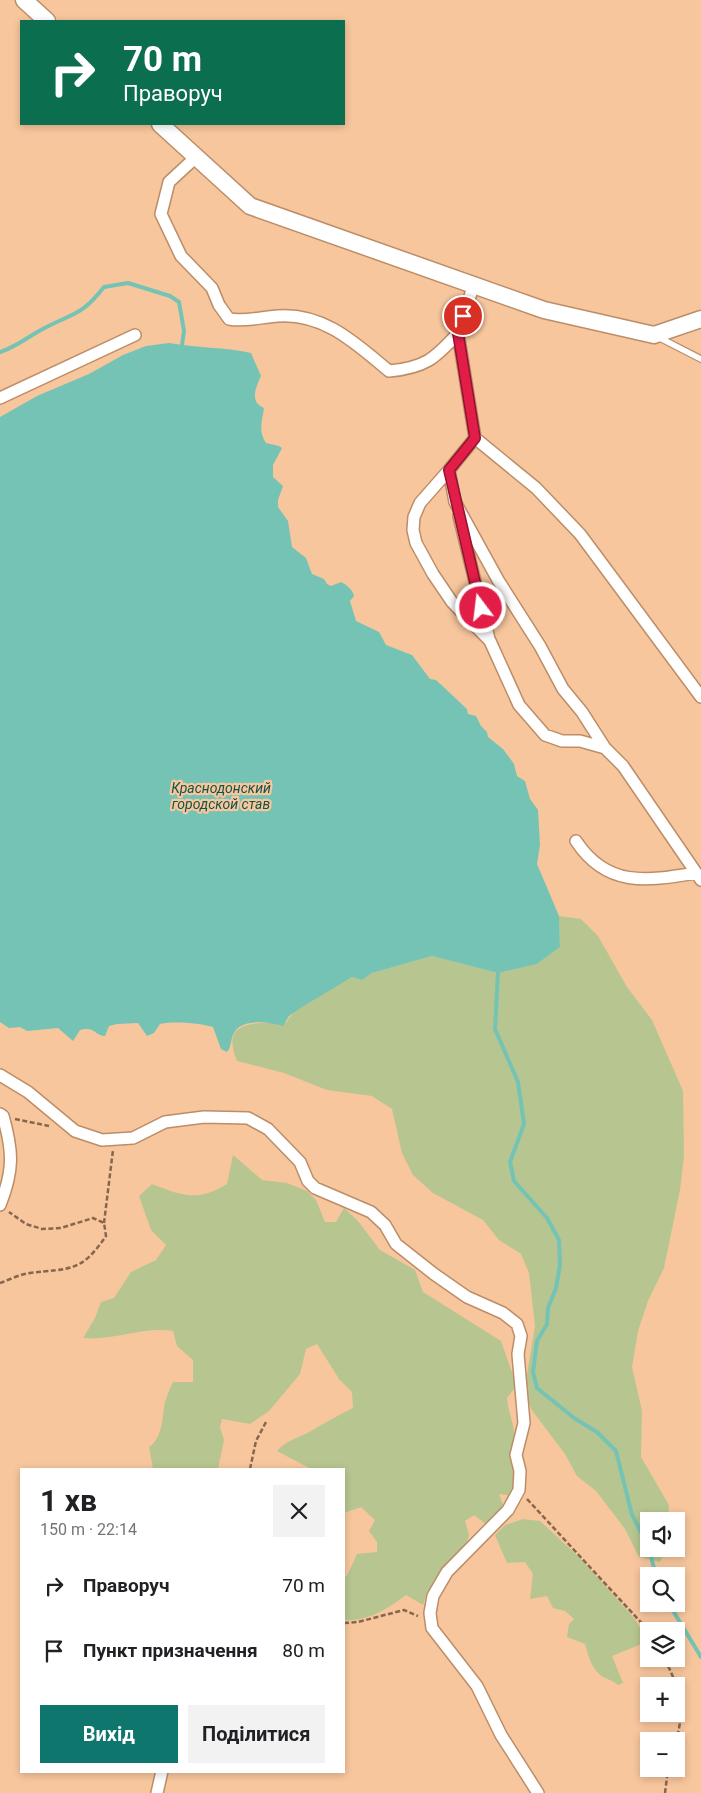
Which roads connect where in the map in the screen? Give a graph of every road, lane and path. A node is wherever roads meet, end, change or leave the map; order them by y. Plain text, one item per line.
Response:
1 (24, 0) edge
2 (46, 20) edge
3 (161, 125) edge
4 (196, 157) junction
5 (474, 284) junction
6 (701, 318) edge
7 (458, 333) junction
8 (135, 335) dead end
9 (654, 335) junction
10 (701, 359) edge
11 (0, 398) edge
12 (475, 438) junction
13 (449, 470) junction
14 (455, 502) junction
15 (490, 641) junction
16 (701, 697) edge
17 (605, 748) junction
18 (576, 841) dead end
19 (698, 877) edge
20 (0, 1075) edge
21 (2, 1115) edge
22 (75, 1131) junction
23 (114, 1139) junction
24 (2, 1201) edge
25 (104, 1223) junction
26 (0, 1283) edge
27 (266, 1422) dead end
28 (250, 1468) edge
29 (519, 1490) junction
30 (642, 1622) edge
31 (345, 1623) edge
32 (432, 1628) junction
33 (669, 1667) edge
34 (678, 1732) edge
35 (162, 1773) edge
36 (667, 1777) edge
37 (157, 1793) edge
38 (538, 1793) edge
39 (664, 1793) edge

1 - 2 main road
3 - 4 main road
4 - 5 main road
4 - 7 street
5 - 7 street
5 - 9 main road
6 - 9 main road
7 - 12 street
8 - 11 street
9 - 10 lane
12 - 13 street
12 - 16 street
13 - 14 street
13 - 15 street
14 - 15 street
14 - 17 street
15 - 17 street
17 - 19 street
18 - 19 street
20 - 22 street
21 - 22 path
21 - 24 street
22 - 23 street
23 - 25 path
23 - 29 street
24 - 25 path
25 - 26 path
27 - 28 path
29 - 30 path
29 - 32 street
31 - 32 path
32 - 38 street
33 - 34 path
35 - 37 street
36 - 39 path

